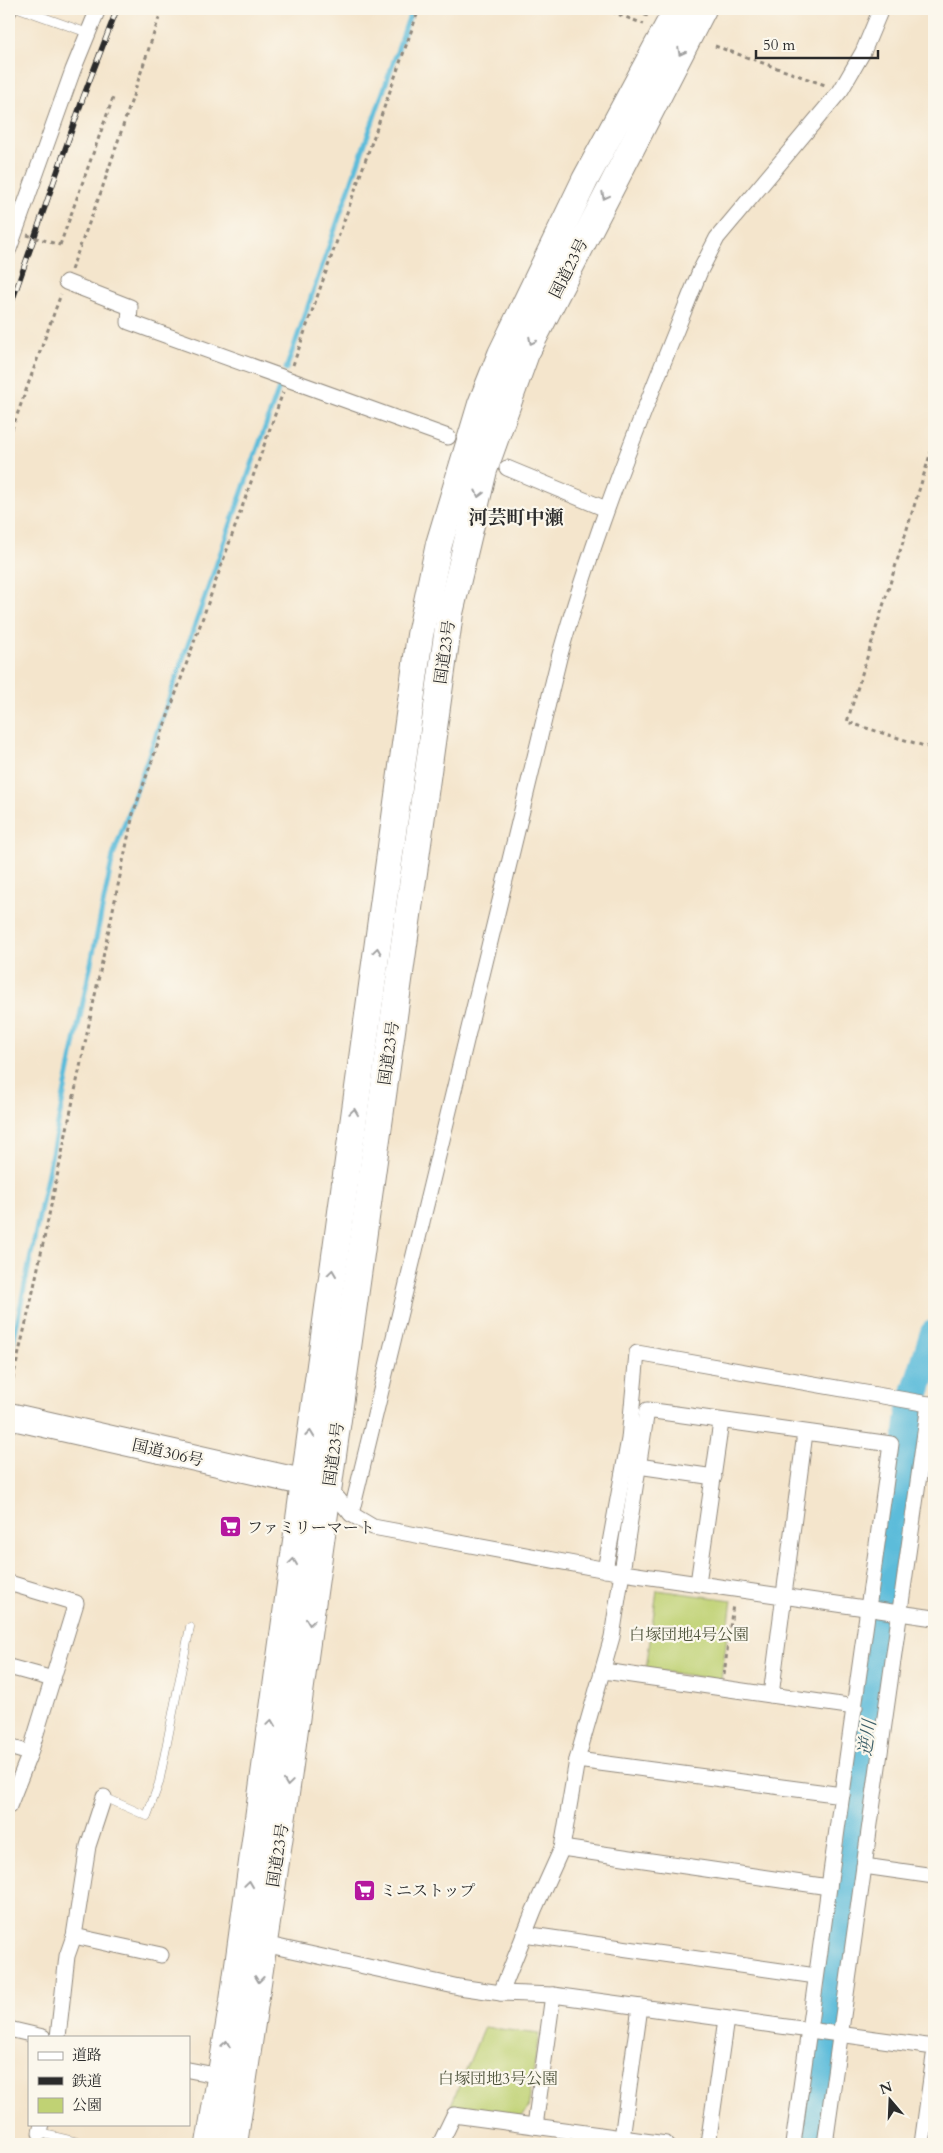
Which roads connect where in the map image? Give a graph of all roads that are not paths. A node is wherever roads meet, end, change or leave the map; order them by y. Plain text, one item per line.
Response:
1 (21, 9) edge
2 (98, 9) edge
3 (703, 9) edge
4 (881, 9) edge
5 (666, 14) edge
6 (88, 33) junction
7 (9, 249) edge
8 (66, 282) road end
9 (448, 437) dead end
10 (507, 468) dead end
11 (606, 509) junction
12 (924, 1403) edge
13 (11, 1409) edge
14 (722, 1422) junction
15 (805, 1433) junction
16 (638, 1466) junction
17 (714, 1477) junction
18 (316, 1485) junction
19 (352, 1514) junction
20 (605, 1570) junction
21 (623, 1573) junction
22 (9, 1583) edge
23 (698, 1583) junction
24 (784, 1595) junction
25 (871, 1609) junction
26 (899, 1613) junction
27 (934, 1618) edge
28 (190, 1627) dead end
29 (9, 1667) edge
30 (604, 1671) junction
31 (53, 1679) junction
32 (771, 1695) junction
33 (855, 1707) junction
34 (9, 1747) edge
35 (30, 1753) junction
36 (577, 1760) junction
37 (842, 1795) junction
38 (104, 1796) joint
39 (9, 1806) edge
40 (562, 1848) junction
41 (864, 1866) junction
42 (934, 1876) edge
43 (829, 1887) junction
44 (524, 1934) junction
45 (74, 1936) junction
46 (264, 1944) junction
47 (161, 1955) dead end
48 (816, 1976) junction
49 (501, 1993) junction
50 (553, 1995) junction
51 (640, 2007) junction
52 (726, 2019) junction
53 (9, 2029) edge
54 (811, 2031) junction
55 (839, 2035) junction
56 (39, 2036) edge
57 (58, 2036) edge
58 (934, 2047) edge
59 (934, 2056) edge
60 (190, 2070) edge
61 (220, 2076) junction
62 (534, 2126) junction
63 (41, 2128) edge
64 (622, 2138) junction
65 (86, 2144) edge
66 (209, 2144) edge
67 (234, 2144) edge
68 (440, 2144) edge
69 (666, 2144) edge
70 (708, 2144) edge
71 (793, 2144) edge
72 (825, 2144) edge
73 (922, 2144) edge

1 - 6 lane
2 - 6 street
3 -> 18 highway, 国道23号
4 - 11 street
18 -> 5 highway, 国道23号
6 - 7 street
8 - 9 street
10 - 11 street
11 - 19 street
12 - 20 street
12 - 26 street
13 - 18 highway, 国道306号
14 - 15 street
14 - 16 street
14 - 17 street
15 - 24 street
15 - 25 street
16 - 17 street
16 - 21 street
17 - 23 street
18 - 19 street
18 -> 46 highway, 国道23号
61 -> 18 highway, 国道23号
19 - 20 street
20 - 21 street
21 - 23 street
21 - 30 street
22 - 31 street
23 - 24 street
24 - 25 street
24 - 32 street
25 - 26 street
25 - 33 street
26 - 27 street
26 - 41 street
28 - 38 lane
29 - 31 street
30 - 32 street
30 - 36 street
31 - 35 street
32 - 33 street
33 - 37 street
34 - 35 street
35 - 39 street
36 - 37 street
36 - 40 street
37 - 43 street
38 - 45 street
40 - 43 street
40 - 44 street
41 - 42 street
41 - 55 street
43 - 48 street
44 - 48 street
44 - 49 street
45 - 47 street
45 - 57 street
46 - 49 street
46 -> 67 highway, 国道23号
48 - 54 street
49 - 50 street
50 - 51 street
50 - 62 street
51 - 52 street
51 - 64 street
52 - 54 street
52 - 70 street
53 - 56 street
54 - 55 street
54 - 71 street
55 - 58 street
55 - 72 street
59 - 73 street
60 - 61 street
61 - 66 highway, 国道23号
62 - 64 street
62 - 68 street
63 - 65 lane
64 - 69 street

